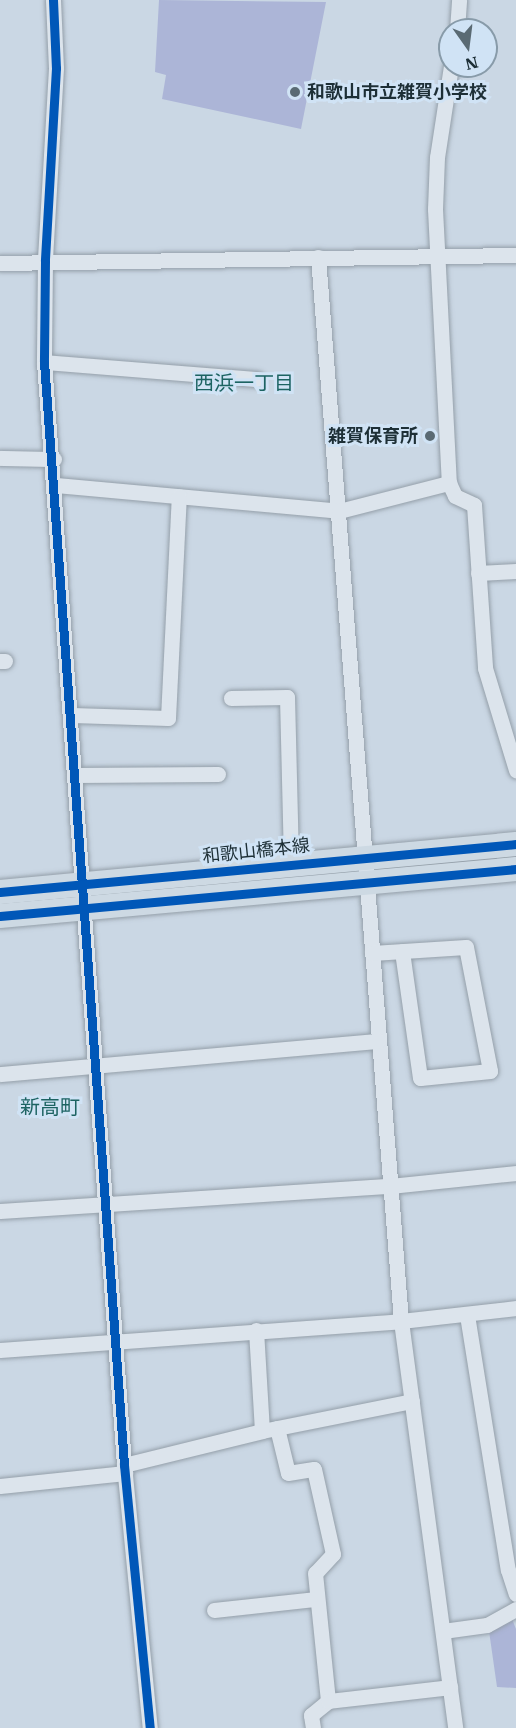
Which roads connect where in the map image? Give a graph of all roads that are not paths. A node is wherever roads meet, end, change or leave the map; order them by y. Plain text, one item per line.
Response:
1 (53, 0) edge
2 (459, 0) edge
3 (458, 18) edge
4 (450, 78) edge
5 (516, 255) edge
6 (318, 257) junction
7 (436, 258) junction
8 (45, 261) junction
9 (0, 263) edge
10 (44, 362) junction
11 (257, 379) dead end
12 (0, 458) edge
13 (54, 459) junction
14 (449, 483) junction
15 (56, 485) junction
16 (179, 496) junction
17 (339, 511) junction
18 (516, 571) edge
19 (478, 573) junction
20 (231, 698) dead end
21 (72, 715) junction
22 (516, 770) edge
23 (218, 774) dead end
24 (76, 775) junction
25 (516, 844) edge
26 (365, 857) junction
27 (291, 864) junction
28 (516, 869) edge
29 (368, 881) junction
30 (0, 892) edge
31 (84, 896) junction
32 (0, 916) edge
33 (402, 951) junction
34 (372, 953) junction
35 (378, 1041) junction
36 (96, 1066) junction
37 (0, 1074) edge
38 (516, 1173) edge
39 (390, 1186) junction
40 (105, 1202) junction
41 (0, 1211) edge
42 (516, 1308) edge
43 (467, 1315) junction
44 (401, 1321) junction
45 (256, 1330) junction
46 (115, 1340) junction
47 (0, 1350) edge
48 (412, 1401) junction
49 (270, 1430) junction
50 (124, 1469) junction
51 (0, 1486) edge
52 (516, 1594) edge
53 (316, 1599) junction
54 (214, 1610) dead end
55 (516, 1610) edge
56 (443, 1631) junction
57 (450, 1687) junction
58 (328, 1701) junction
59 (150, 1728) edge
60 (313, 1728) edge
61 (456, 1728) edge

1 - 8 street
2 - 3 street
4 - 7 street
5 - 7 street
6 - 7 street
6 - 8 street
6 - 17 street
7 - 14 street
8 - 9 street
8 - 10 street
10 - 11 street
10 - 13 street
12 - 13 street
13 - 15 street
14 - 17 street
14 - 19 street
15 - 16 street
15 - 21 street
16 - 17 street
16 - 21 street
17 - 26 street
18 - 19 street
19 - 22 street
20 - 27 street
21 - 24 street
23 - 24 street
24 - 31 street
25 - 26 main road, 和歌山橋本線
26 - 27 main road, 和歌山橋本線
26 - 29 street
27 - 31 main road, 和歌山橋本線
28 - 29 main road, 和歌山橋本線
29 - 31 main road, 和歌山橋本線
29 - 34 street
30 - 31 main road, 和歌山橋本線
31 - 32 main road, 和歌山橋本線
31 - 36 street
33 - 33 street
33 - 34 street
34 - 35 street
35 - 36 street
35 - 39 street
36 - 37 street
36 - 40 street
38 - 39 street
39 - 40 street
39 - 44 street
40 - 41 street
40 - 46 street
42 - 43 street
43 - 44 street
43 - 52 street
44 - 45 street
44 - 48 street
45 - 46 street
45 - 49 street
46 - 47 street
46 - 50 street
48 - 49 street
48 - 56 street
49 - 50 street
49 - 53 street
50 - 51 street
50 - 59 street
53 - 54 street
53 - 58 street
55 - 56 street
56 - 57 street
57 - 58 street
57 - 61 street
58 - 60 street

